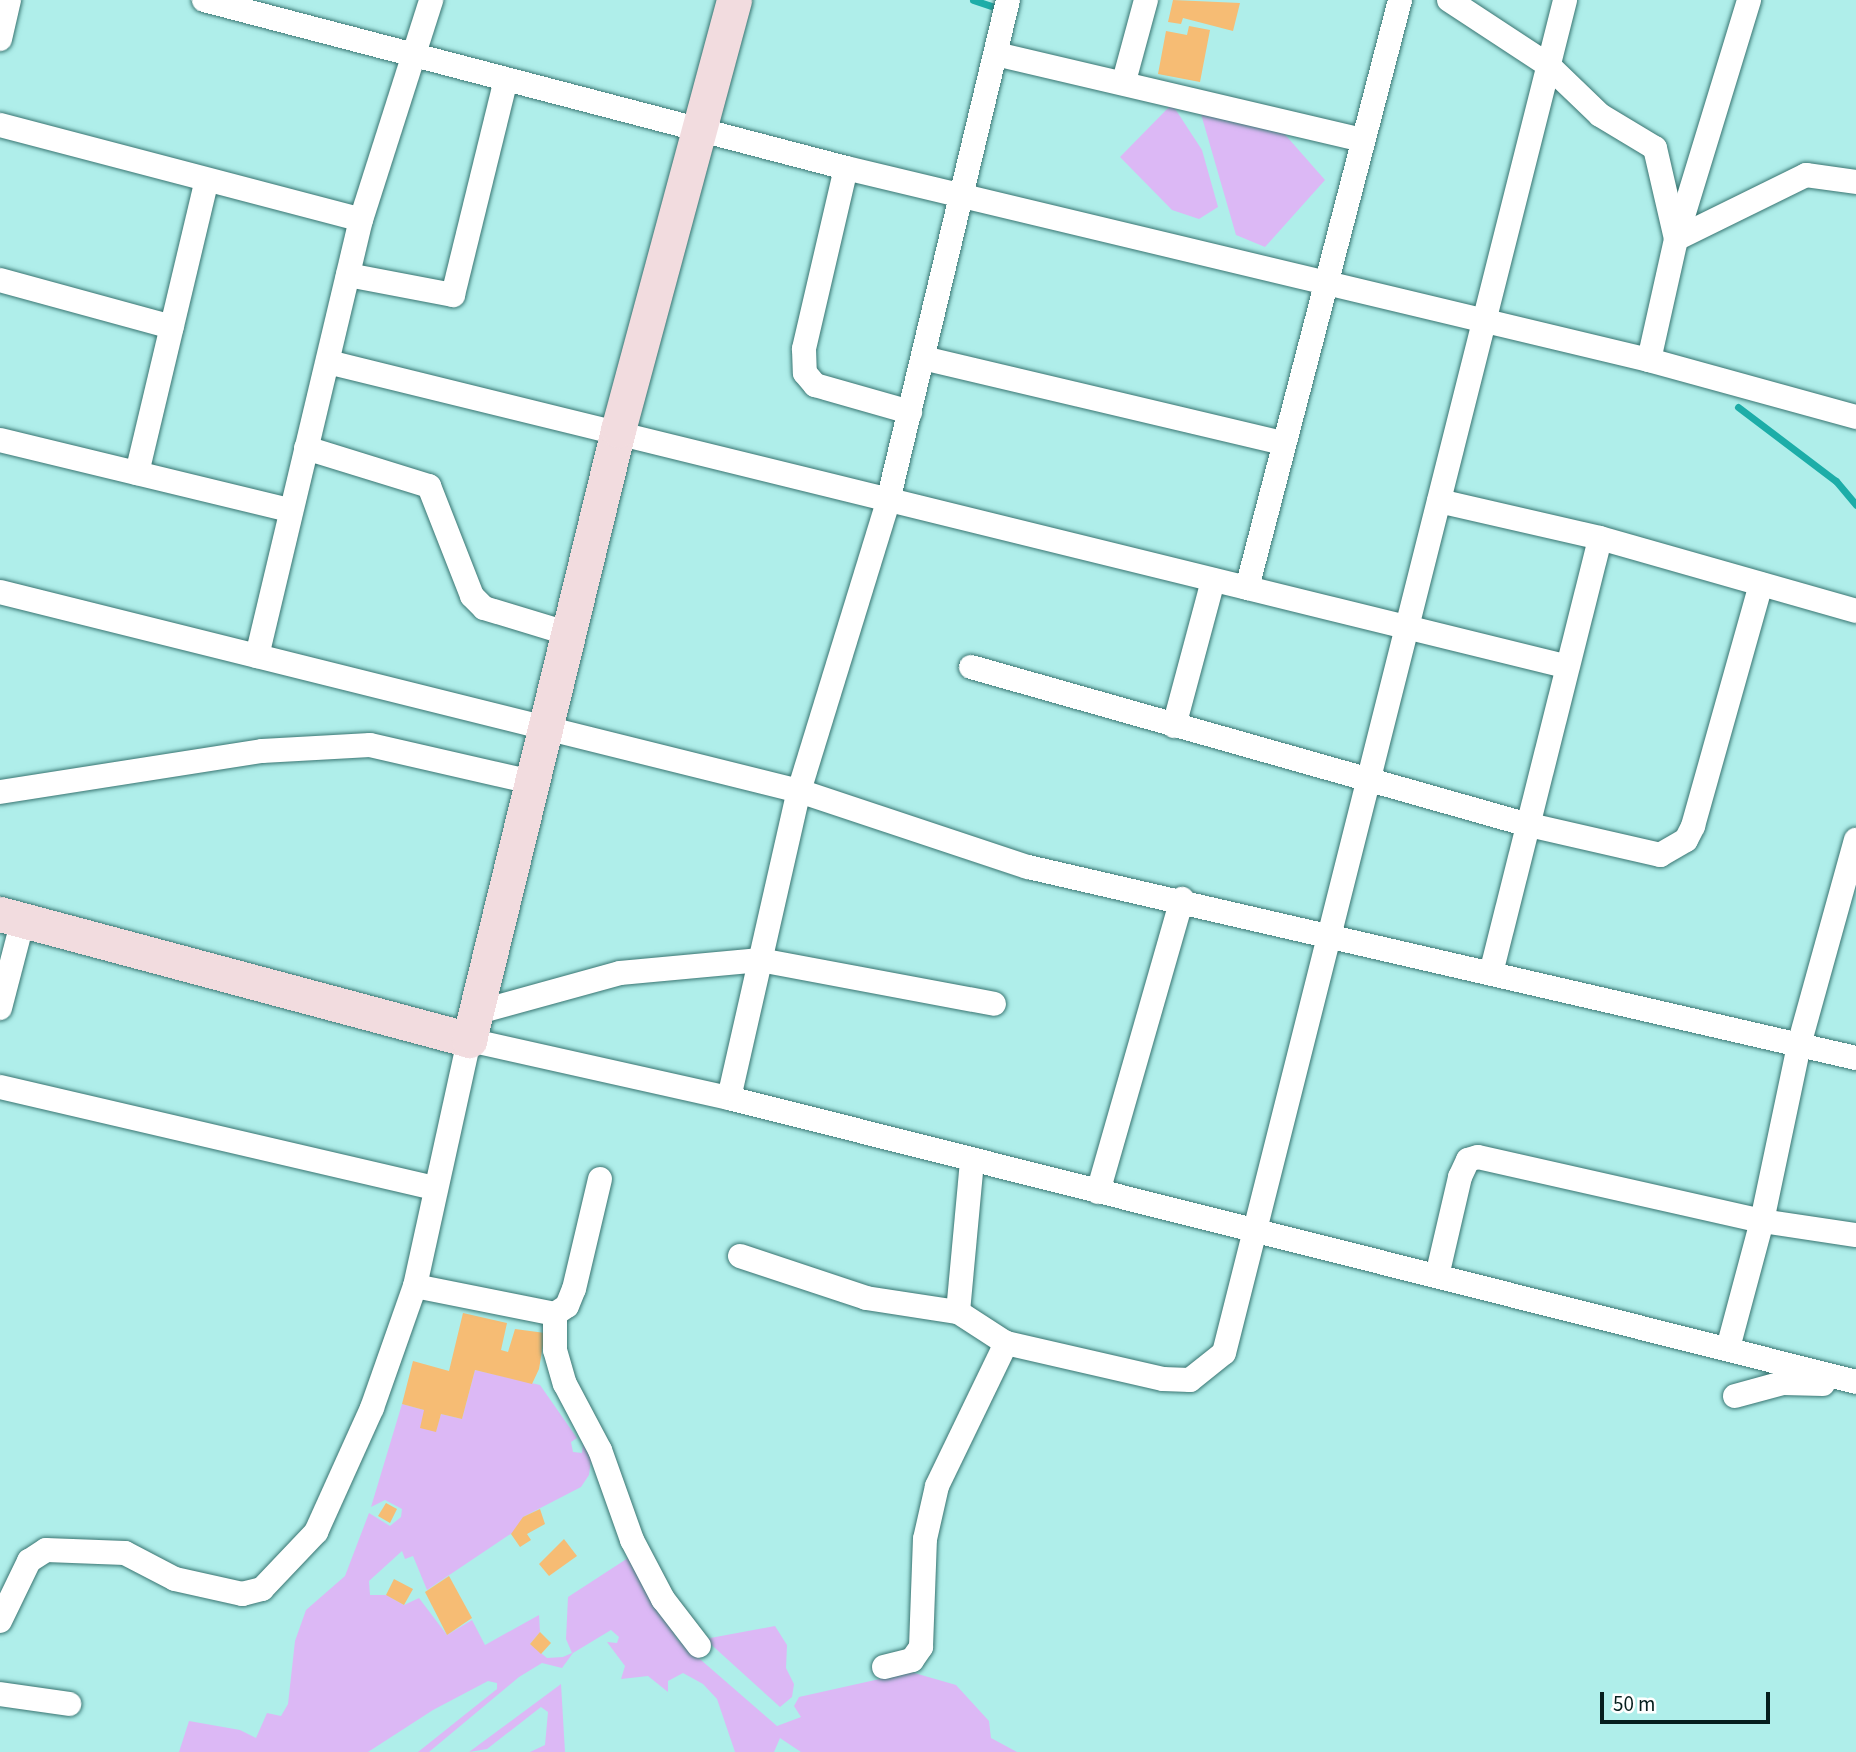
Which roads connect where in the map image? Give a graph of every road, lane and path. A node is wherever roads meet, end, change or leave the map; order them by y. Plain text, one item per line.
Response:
1 (9, 0) edge
2 (204, 0) edge
3 (431, 0) edge
4 (734, 0) edge
5 (1008, 0) edge
6 (1146, 0) edge
7 (1400, 0) edge
8 (1449, 0) edge
9 (1565, 0) edge
10 (1749, 0) edge
11 (0, 39) edge
12 (996, 54) junction
13 (416, 57) junction
14 (1548, 65) junction
15 (506, 80) junction
16 (1124, 81) junction
17 (0, 125) edge
18 (697, 131) junction
19 (1362, 140) junction
20 (846, 168) junction
21 (207, 180) junction
22 (1856, 182) edge
23 (963, 196) junction
24 (361, 220) junction
25 (1676, 239) junction
26 (348, 275) junction
27 (0, 280) edge
28 (1323, 285) junction
29 (1483, 320) junction
30 (172, 327) junction
31 (923, 358) junction
32 (1649, 360) junction
33 (328, 362) junction
34 (909, 412) junction
35 (1856, 417) edge
36 (618, 430) junction
37 (0, 440) edge
38 (1283, 443) junction
39 (306, 448) junction
40 (137, 473) junction
41 (888, 501) junction
42 (1439, 501) junction
43 (290, 510) junction
44 (1600, 538) junction
45 (1213, 580) junction
46 (1761, 584) junction
47 (1247, 588) junction
48 (0, 592) edge
49 (1856, 611) edge
50 (1409, 628) junction
51 (567, 634) junction
52 (257, 656) junction
53 (1565, 666) junction
54 (971, 667) dead end
55 (1174, 726) junction
56 (543, 730) junction
57 (1370, 781) junction
58 (532, 782) junction
59 (799, 791) junction
60 (0, 792) edge
61 (1525, 824) junction
62 (1856, 840) edge
63 (1182, 899) junction
64 (12, 917) edge
65 (1333, 937) junction
66 (760, 960) junction
67 (1491, 974) junction
68 (994, 1004) dead end
69 (0, 1008) edge
70 (472, 1026) junction
71 (1799, 1045) junction
72 (1856, 1058) edge
73 (0, 1087) edge
74 (729, 1098) junction
75 (972, 1161) junction
76 (600, 1179) dead end
77 (435, 1188) junction
78 (1098, 1192) junction
79 (1762, 1221) junction
80 (1252, 1231) junction
81 (1856, 1235) edge
82 (740, 1256) dead end
83 (1437, 1276) junction
84 (415, 1286) junction
85 (958, 1312) junction
86 (555, 1314) junction
87 (1006, 1343) junction
88 (1728, 1348) junction
89 (1856, 1384) edge
90 (1735, 1396) dead end
91 (0, 1622) edge
92 (699, 1646) dead end
93 (884, 1667) dead end
94 (0, 1694) edge
95 (69, 1704) dead end

1 - 11 street
2 - 13 street
3 - 13 street
4 - 18 street
5 - 12 street
6 - 16 street
7 - 19 street
8 - 14 street
9 - 14 street
10 - 25 street
12 - 16 street
12 - 23 street
13 - 15 street
13 - 24 street
14 - 25 street
14 - 29 street
15 - 18 street
15 - 26 street
16 - 19 street
17 - 21 street
18 - 20 street
18 - 36 street
19 - 28 street
20 - 23 street
20 - 34 street
21 - 24 street
21 - 30 street
22 - 25 street
23 - 28 street
23 - 31 street
24 - 26 street
25 - 32 street
26 - 33 street
27 - 30 street
28 - 29 street
28 - 38 street
29 - 32 street
29 - 42 street
30 - 40 street
31 - 34 street
31 - 38 street
32 - 35 street
33 - 36 street
33 - 39 street
34 - 41 street
36 - 41 street
36 - 51 street
37 - 40 street
38 - 47 street
39 - 43 street
39 - 51 street
40 - 43 street
41 - 45 street
41 - 59 street
42 - 44 street
42 - 50 street
43 - 52 street
44 - 46 street
44 - 53 street
45 - 47 street
45 - 55 street
46 - 49 street
46 - 61 street
47 - 50 street
48 - 52 street
50 - 53 street
50 - 57 street
51 - 56 street
52 - 56 street
53 - 61 street
54 - 55 street
55 - 57 street
56 - 58 street
56 - 59 street
57 - 61 street
57 - 65 street
58 - 60 street
58 - 70 street
59 - 63 street
59 - 66 street
61 - 67 street
62 - 71 street
63 - 65 street
63 - 78 street
64 - 69 street
64 - 70 street
65 - 67 street
65 - 80 street
66 - 68 street
66 - 70 street
66 - 74 street
67 - 71 street
70 - 74 street
70 - 77 street
71 - 72 street
71 - 79 street
73 - 77 street
74 - 75 street
75 - 78 street
75 - 85 street
76 - 86 street
77 - 84 street
78 - 80 street
79 - 81 street
79 - 83 street
79 - 88 street
80 - 83 street
80 - 87 street
82 - 85 street
83 - 88 street
84 - 86 street
84 - 91 street
85 - 87 street
86 - 92 street
87 - 93 street
88 - 89 street
89 - 90 street
94 - 95 street

